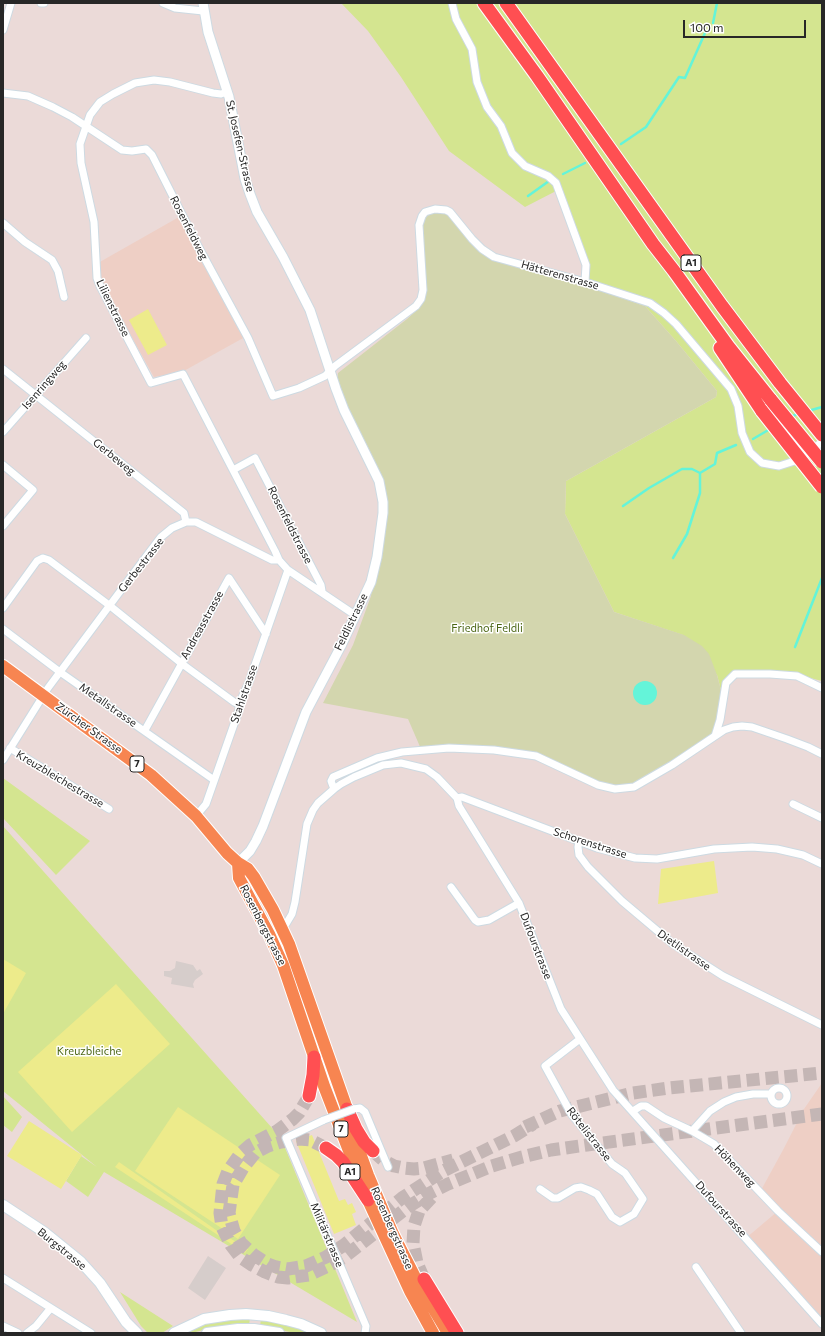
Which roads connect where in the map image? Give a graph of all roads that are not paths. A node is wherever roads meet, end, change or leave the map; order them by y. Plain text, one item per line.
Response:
1 (41, 3) edge
2 (44, 3) edge
3 (163, 3) edge
4 (452, 3) edge
5 (484, 3) edge
6 (506, 3) edge
7 (10, 6) edge
8 (203, 7) edge
9 (3, 30) edge
10 (227, 92) junction
11 (3, 93) edge
12 (86, 126) junction
13 (3, 223) edge
14 (653, 244) junction
15 (585, 282) junction
16 (64, 297) dead end
17 (86, 338) dead end
18 (3, 369) edge
19 (330, 371) junction
20 (36, 395) junction
21 (3, 432) edge
22 (822, 435) edge
23 (822, 442) edge
24 (822, 462) edge
25 (3, 464) edge
26 (233, 470) junction
27 (822, 487) edge
28 (186, 522) junction
29 (3, 526) edge
30 (278, 560) junction
31 (288, 570) junction
32 (322, 591) junction
33 (109, 606) junction
34 (3, 608) edge
35 (355, 615) junction
36 (3, 629) edge
37 (266, 634) junction
38 (181, 663) junction
39 (3, 666) edge
40 (60, 672) junction
41 (822, 688) edge
42 (43, 695) junction
43 (240, 704) junction
44 (145, 730) junction
45 (715, 736) junction
46 (10, 748) junction
47 (822, 754) edge
48 (3, 760) edge
49 (214, 780) junction
50 (334, 789) junction
51 (457, 798) junction
52 (793, 804) dead end
53 (110, 809) dead end
54 (196, 816) junction
55 (822, 818) edge
56 (579, 841) junction
57 (238, 863) junction
58 (822, 864) edge
59 (451, 887) dead end
60 (519, 903) junction
61 (282, 927) junction
62 (269, 934) junction
63 (822, 1025) edge
64 (580, 1039) junction
65 (314, 1057) junction
66 (771, 1094) dead end
67 (308, 1096) tunnel mouth
68 (352, 1109) junction
69 (633, 1111) junction
70 (692, 1131) junction
71 (326, 1148) tunnel mouth
72 (373, 1151) tunnel mouth
73 (388, 1167) dead end
74 (540, 1189) dead end
75 (368, 1200) junction
76 (3, 1205) edge
77 (822, 1252) edge
78 (696, 1267) dead end
79 (3, 1278) edge
80 (424, 1279) tunnel mouth
81 (50, 1309) junction
82 (126, 1322) junction
83 (822, 1324) edge
84 (3, 1326) edge
85 (18, 1333) edge
86 (27, 1333) edge
87 (91, 1333) edge
88 (129, 1333) edge
89 (137, 1333) edge
90 (174, 1333) edge
91 (207, 1333) edge
92 (279, 1333) edge
93 (321, 1333) edge
94 (365, 1333) edge
95 (433, 1333) edge
96 (448, 1333) edge
97 (457, 1333) edge
98 (741, 1333) edge

1 - 2 street
3 - 8 street
4 - 15 street
5 - 14 highway, A1
6 - 22 highway, A1
7 - 9 street
8 - 10 street, St. Josefen-Strasse
10 - 12 street, Lilienstrasse
10 - 19 street, St. Josefen-Strasse
11 - 12 street, Rosenfeldweg
12 - 19 street, Rosenfeldweg
12 - 26 street, Lilienstrasse
13 - 16 street
14 - 24 highway, A1, bridge
14 - 27 highway, A1, bridge
15 - 19 street, Hätterenstrasse
15 - 23 street, Hätterenstrasse
17 - 20 street, Isenringweg
18 - 20 street, Gerbeweg
19 - 35 street, Feldlistrasse
20 - 21 street, Isenringweg
20 - 28 street, Gerbeweg
25 - 29 street
26 - 30 street, Lilienstrasse
26 - 32 street, Rosenfeldstrasse
28 - 30 street
28 - 33 street, Gerbestrasse
30 - 31 street
31 - 32 street
31 - 37 street, Stahlstrasse
32 - 35 street
33 - 34 street
33 - 38 street
33 - 40 street, Gerbestrasse
35 - 57 street, Feldlistrasse
36 - 40 street, Metallstrasse
37 - 38 street, Andreasstrasse
37 - 43 street, Stahlstrasse
38 - 43 street
38 - 44 street, Andreasstrasse
39 - 42 main road, Zürcher Strasse / 7
40 - 42 street, Gerbestrasse
40 - 44 street, Metallstrasse
41 - 45 street
42 - 46 street, Gerbestrasse
42 - 54 main road, Zürcher Strasse / 7
43 - 49 street, Stahlstrasse
44 - 49 street, Metallstrasse
45 - 47 street
45 - 50 street
46 - 48 street, Gerbestrasse
46 - 53 street, Kreuzbleichestrasse
49 - 54 street, Stahlstrasse
50 - 51 street, Dufourstrasse
50 - 61 street, Dufourstrasse
51 - 56 street, Schorenstrasse
51 - 60 street, Dufourstrasse
52 - 55 street
54 - 57 main road, Zürcher Strasse / 7
56 - 58 street, Schorenstrasse
56 - 63 street, Dietlistrasse
57 - 61 main road, Rosenbergstrasse / 7
57 - 62 main road, Rosenbergstrasse / 7
59 - 60 street
60 - 64 street, Dufourstrasse
61 - 62 street, Dufourstrasse
61 - 68 main road, Rosenbergstrasse / 7
62 - 65 main road, Rosenbergstrasse / 7
64 - 69 street, Dufourstrasse
64 - 74 street, Rötelistrasse
65 - 67 highway
65 - 75 main road, Rosenbergstrasse / 7
66 - 70 street
68 - 72 highway
68 - 73 street
68 - 94 street, Militärstrasse, bridge
68 - 96 main road, Rosenbergstrasse / 7
69 - 70 street, Höhenweg
69 - 83 street, Dufourstrasse
70 - 77 street, Höhenweg
71 - 75 highway, A1
75 - 95 main road, Rosenbergstrasse / 7
76 - 82 main road, Burgstrasse
78 - 98 street
79 - 81 street
80 - 97 highway
81 - 86 street
81 - 87 street
82 - 88 main road
82 - 89 main road
84 - 85 street
90 - 93 main road
91 - 92 main road

